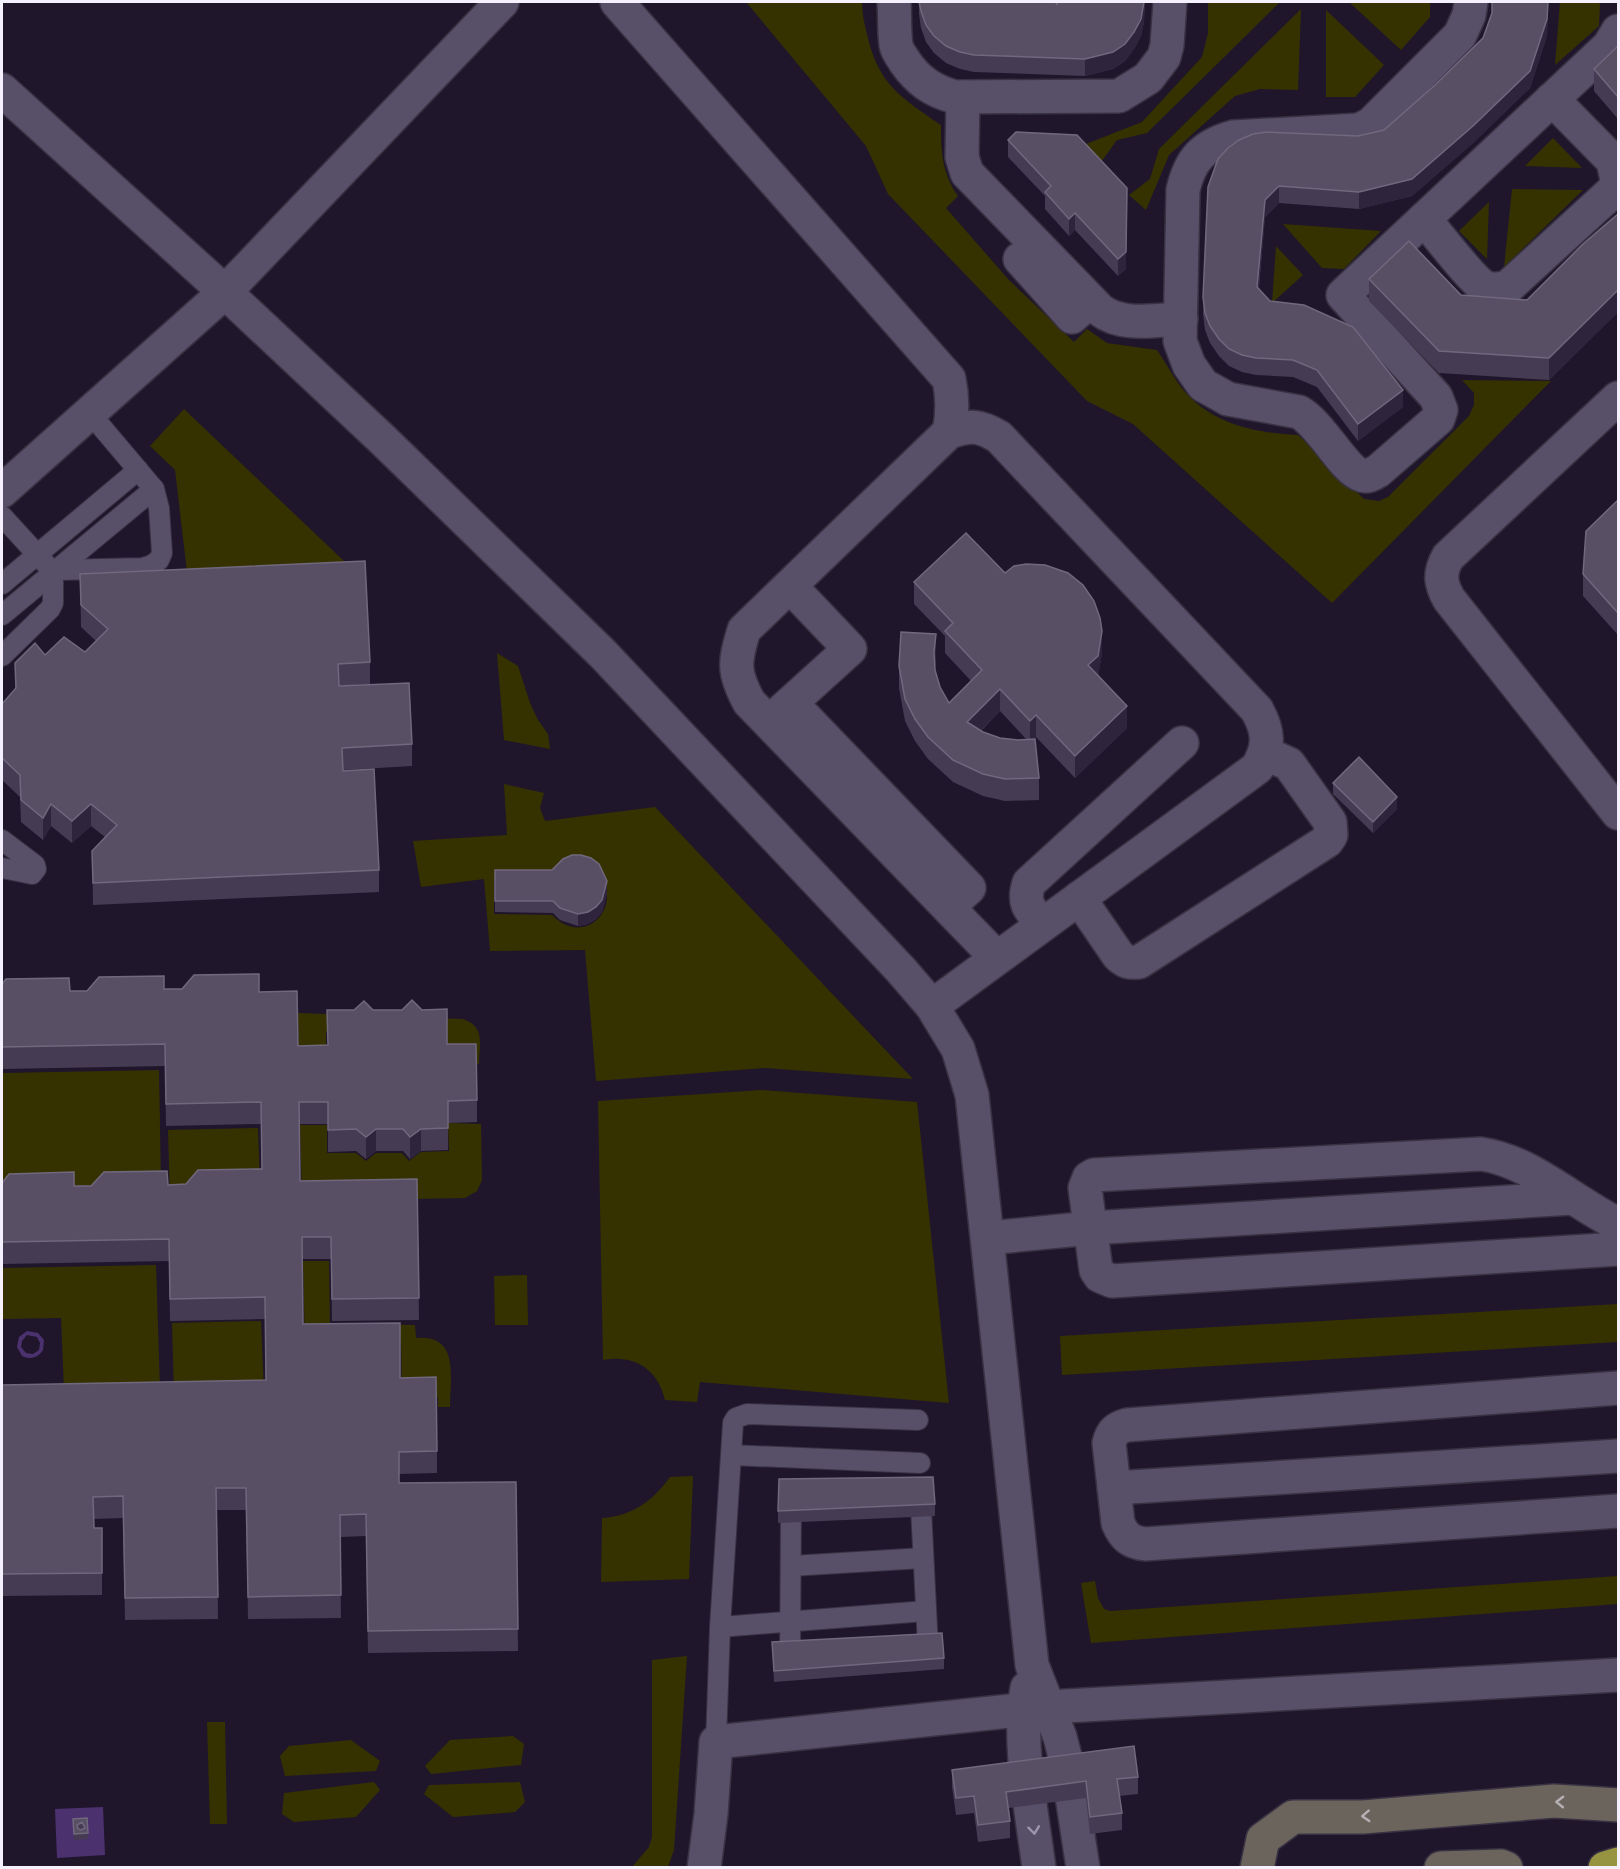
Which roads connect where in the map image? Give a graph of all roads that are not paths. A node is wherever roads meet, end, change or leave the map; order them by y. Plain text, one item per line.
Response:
1 (502, 2) edge
2 (617, 2) edge
3 (894, 2) edge
4 (1170, 2) edge
5 (1471, 2) edge
6 (1618, 31) edge
7 (2, 90) edge
8 (963, 97) junction
9 (1552, 99) junction
10 (1424, 219) junction
11 (225, 292) junction
12 (1181, 319) junction
13 (949, 379) junction
14 (1618, 398) edge
15 (89, 412) junction
16 (948, 432) junction
17 (999, 437) junction
18 (138, 470) junction
19 (154, 489) junction
20 (2, 491) edge
21 (2, 516) edge
22 (37, 554) junction
23 (53, 572) junction
24 (2, 584) edge
25 (790, 586) junction
26 (2, 615) edge
27 (2, 656) edge
28 (780, 713) junction
29 (1182, 743) dead end
30 (1263, 758) junction
31 (1618, 813) edge
32 (2, 840) edge
33 (2, 868) edge
34 (1079, 898) junction
35 (1043, 924) junction
36 (998, 958) junction
37 (932, 1006) junction
38 (1573, 1198) junction
39 (1618, 1224) edge
40 (1091, 1228) junction
41 (988, 1238) junction
42 (1618, 1249) edge
43 (1618, 1388) edge
44 (918, 1420) dead end
45 (731, 1455) junction
46 (1618, 1456) edge
47 (920, 1463) dead end
48 (1114, 1488) junction
49 (1618, 1510) edge
50 (923, 1558) junction
51 (791, 1566) junction
52 (926, 1611) junction
53 (790, 1621) junction
54 (720, 1627) junction
55 (1618, 1674) edge
56 (1036, 1708) junction
57 (716, 1742) junction
58 (1618, 1805) edge
59 (1618, 1864) edge
60 (704, 1868) edge
61 (1039, 1868) edge
62 (1083, 1868) edge
63 (1257, 1868) edge
64 (1441, 1868) edge
65 (1506, 1868) edge
66 (1605, 1868) edge

1 - 11 street
2 - 13 street
3 - 8 street
4 - 8 street
5 - 12 street
6 - 9 street
7 - 11 street
8 - 12 street
9 - 10 street
9 - 10 street
10 - 12 street
11 - 15 street
11 - 37 street
13 - 16 street
13 - 17 street
14 - 31 street
15 - 18 lane
15 - 20 street
16 - 17 street
16 - 25 street
17 - 30 street
18 - 19 lane
18 - 22 lane
19 - 23 lane
19 - 23 lane
21 - 22 lane
22 - 23 lane
22 - 24 lane
23 - 26 lane
23 - 27 lane
25 - 28 street
25 - 28 street
28 - 36 street
29 - 35 street
30 - 34 street
30 - 34 street
32 - 33 lane
34 - 35 street
35 - 36 street
36 - 37 street
37 - 41 street
38 - 39 street
38 - 40 street
38 - 40 street
40 - 41 street
40 - 42 street
41 - 56 street
43 - 48 street
44 - 45 lane
45 - 47 lane
45 - 54 lane
46 - 48 street
48 - 49 street
50 - 51 lane
50 - 51 lane
50 - 52 lane
51 - 53 lane
52 - 53 lane
52 - 53 lane
53 - 54 lane
54 - 57 lane
55 - 56 street
56 - 57 street
56 -> 61 street
56 - 62 street
57 - 60 street
58 -> 63 main road
59 - 66 highway
64 - 65 main road

